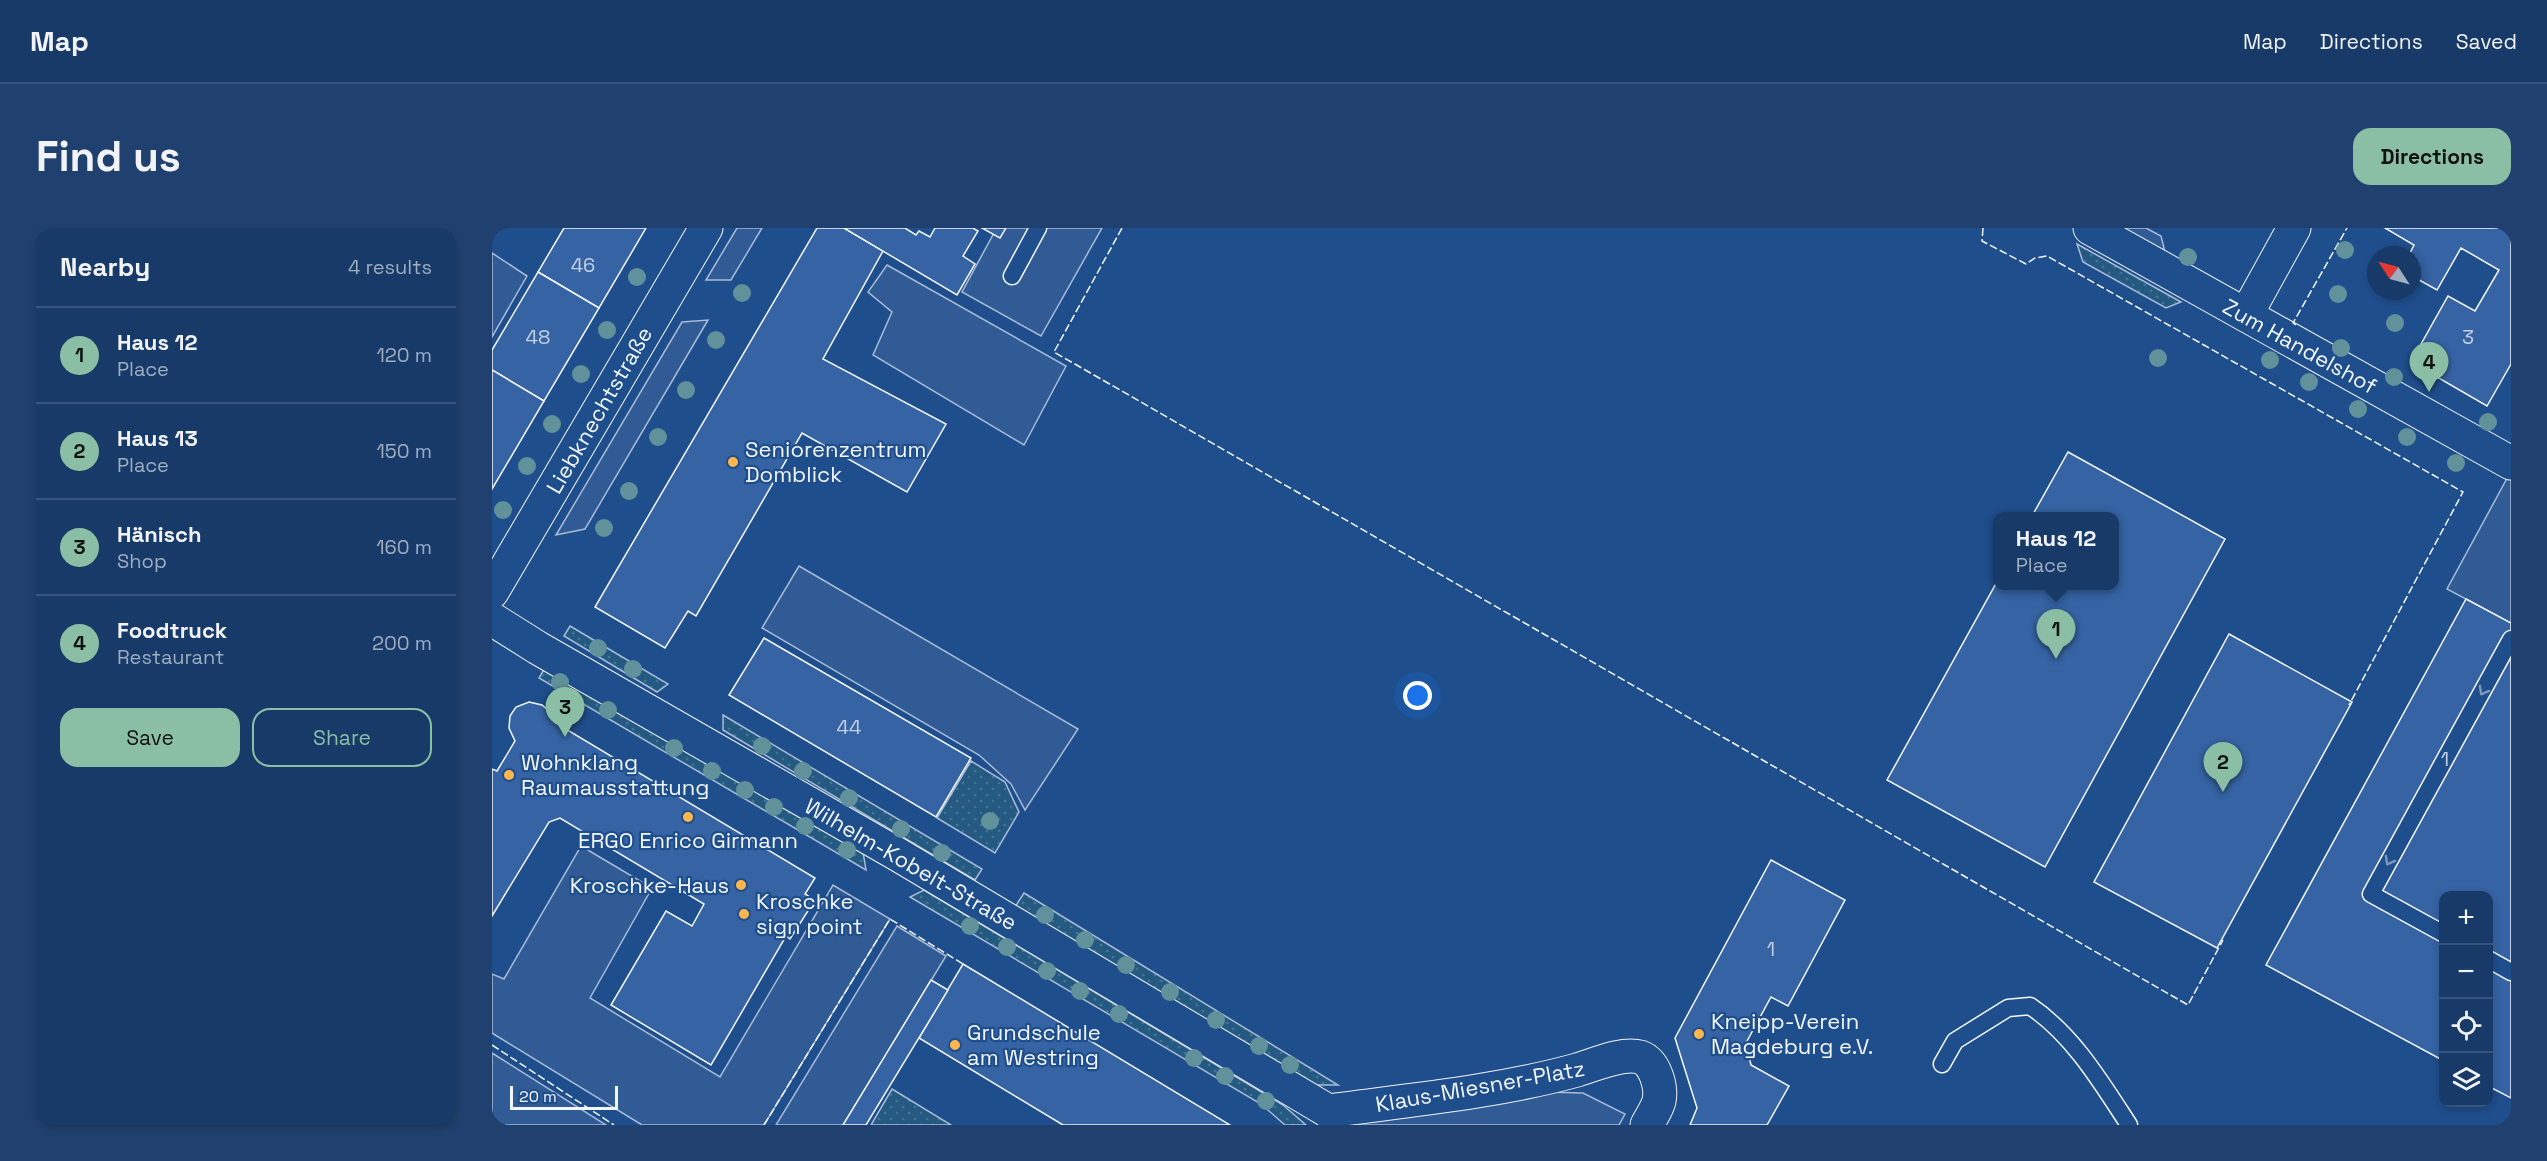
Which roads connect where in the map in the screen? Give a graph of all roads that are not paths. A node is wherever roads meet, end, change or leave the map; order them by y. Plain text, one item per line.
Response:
1 (706, 228) edge
2 (1038, 228) edge
3 (2090, 228) edge
4 (2294, 228) edge
5 (1012, 276) dead end
6 (2246, 315) junction
7 (2511, 463) edge
8 (492, 592) edge
9 (492, 619) edge
10 (2511, 639) edge
11 (2439, 931) edge
12 (2493, 962) edge
13 (2511, 972) edge
14 (1942, 1064) dead end
15 (1331, 1118) edge
16 (1647, 1125) edge
17 (2129, 1125) edge

1 - 8 street, Liebknechtstraße
2 - 5 lane
3 - 6 street, Zum Handelshof
4 - 6 street
6 - 7 street, Zum Handelshof
9 - 15 street, Wilhelm-Kobelt-Straße
10 -> 11 lane
12 - 13 lane
14 - 17 lane
15 - 16 street, Klaus-Miesner-Platz

